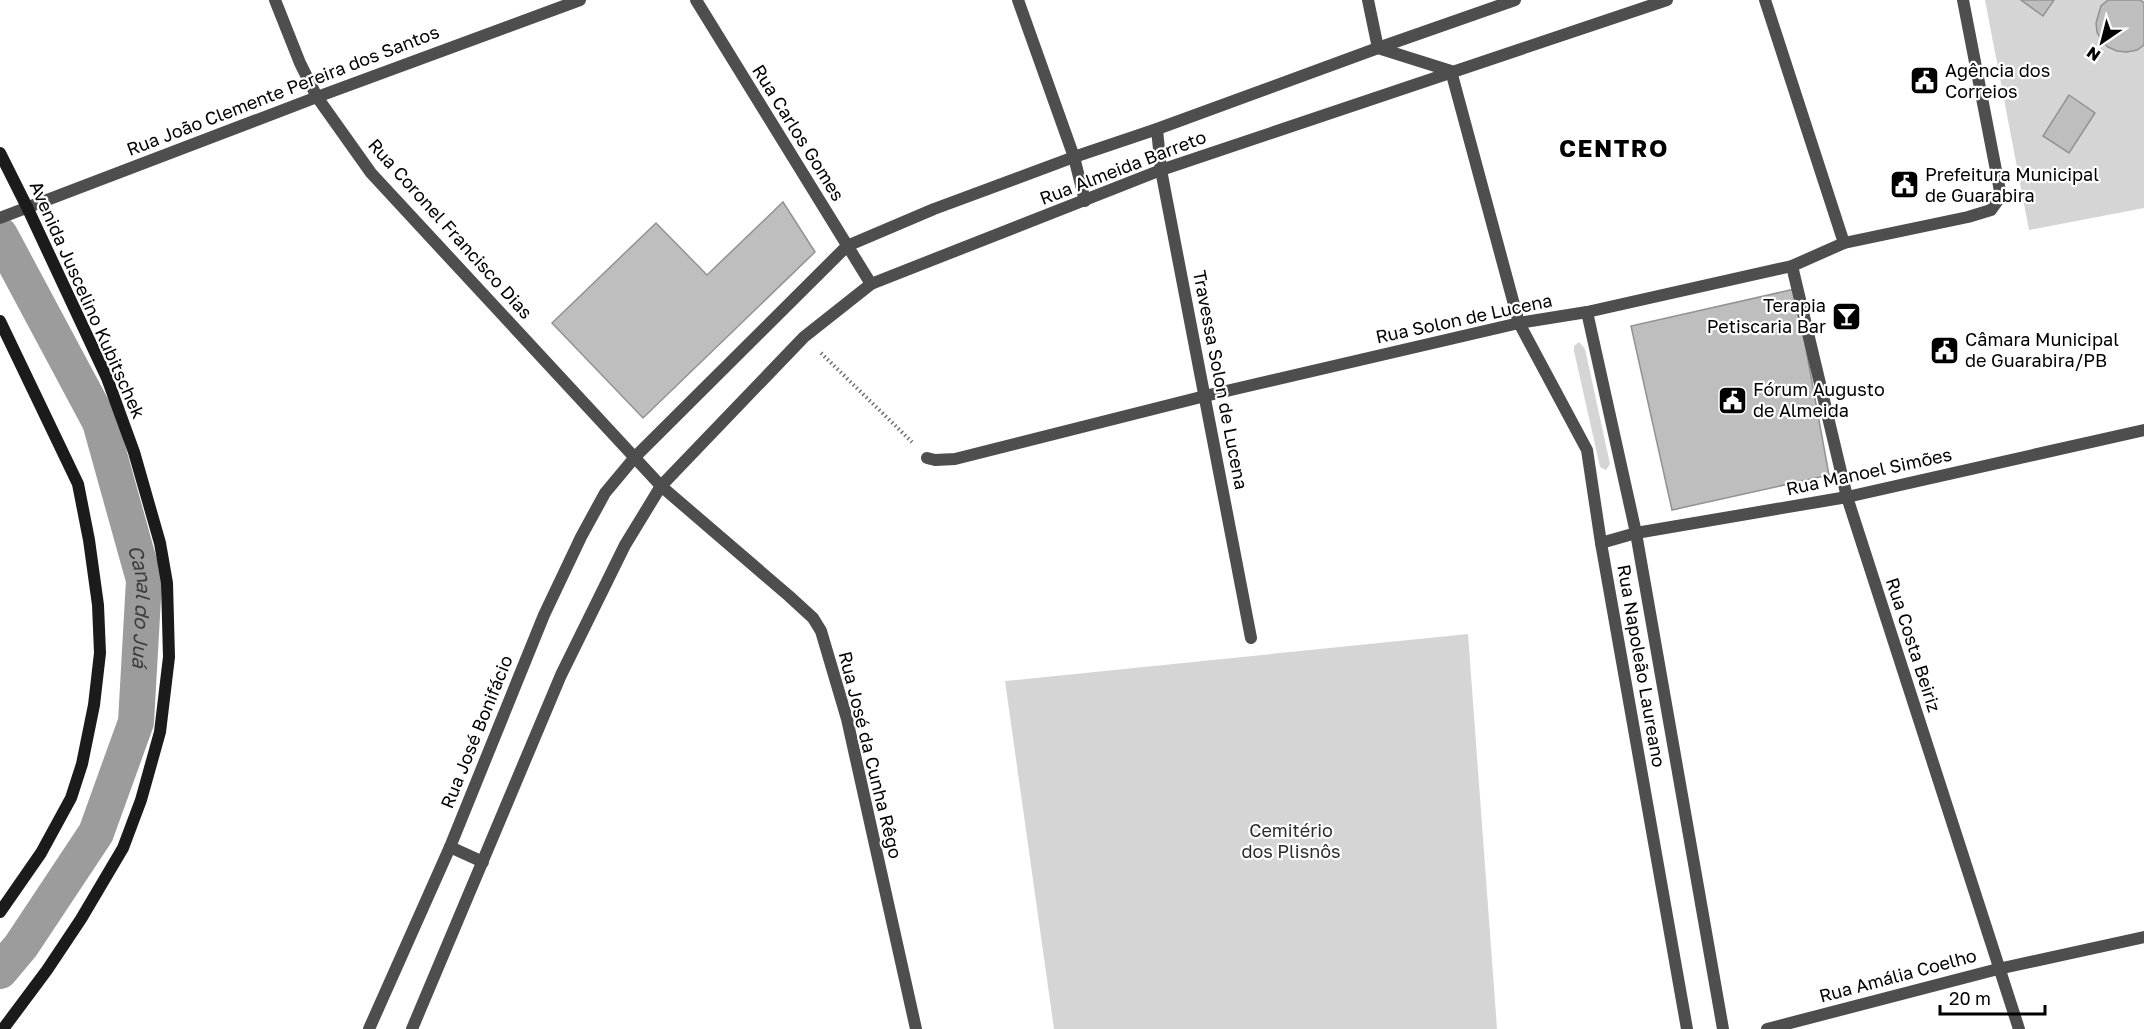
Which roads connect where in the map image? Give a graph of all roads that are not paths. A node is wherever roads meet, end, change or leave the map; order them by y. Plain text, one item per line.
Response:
1 (275, 0) edge
2 (580, 0) edge
3 (696, 0) edge
4 (1018, 0) edge
5 (1368, 0) edge
6 (1515, 0) edge
7 (1666, 0) edge
8 (1765, 0) edge
9 (1963, 0) edge
10 (1378, 48) junction
11 (1451, 71) junction
12 (317, 97) junction
13 (1157, 129) junction
14 (0, 153) edge
15 (1074, 157) junction
16 (1161, 170) junction
17 (1085, 201) junction
18 (23, 209) junction
19 (0, 218) edge
20 (1844, 243) junction
21 (847, 246) junction
22 (1792, 266) junction
23 (871, 284) junction
24 (1587, 312) junction
25 (0, 321) edge
26 (1519, 323) junction
27 (1205, 396) junction
28 (2144, 430) edge
29 (635, 457) junction
30 (927, 458) road end
31 (661, 486) junction
32 (1847, 497) junction
33 (1636, 533) junction
34 (1601, 543) junction
35 (1251, 638) dead end
36 (450, 848) junction
37 (483, 862) junction
38 (0, 912) edge
39 (2144, 937) edge
40 (1998, 969) junction
41 (3, 1029) edge
42 (369, 1029) edge
43 (412, 1029) edge
44 (916, 1029) edge
45 (1687, 1029) edge
46 (1723, 1029) edge
47 (1767, 1029) edge
48 (2019, 1029) edge

1 - 12 street, Rua Coronel Francisco Dias
2 - 12 street, Rua João Clemente Pereira dos Santos
3 - 21 street, Rua Carlos Gomes
4 - 15 street
5 - 10 street
6 - 10 street, Rua Almeida Barreto
7 - 11 street, Rua Almeida Barreto
8 - 20 street
9 - 20 street, Rua Solon de Lucena
10 - 11 street
10 - 13 street, Rua Almeida Barreto
11 - 16 street, Rua Almeida Barreto
11 - 26 street, Rua Napoleão Laureano
12 - 18 street, Rua João Clemente Pereira dos Santos
12 - 29 street, Rua Coronel Francisco Dias
13 - 15 street, Rua Almeida Barreto
13 - 16 street, Travessa Solon de Lucena
14 - 18 street, Avenida Juscelino Kubitschek
15 - 17 street
15 - 21 street, Rua Almeida Barreto
16 - 17 street, Rua Almeida Barreto
16 - 27 street, Travessa Solon de Lucena
17 - 23 street, Rua Almeida Barreto
18 - 19 street, Rua João Clemente Pereira dos Santos
18 - 41 street, Avenida Juscelino Kubitschek
20 - 22 street, Rua Solon de Lucena
21 - 23 street, Rua Carlos Gomes
21 - 29 street, Rua Almeida Barreto
22 - 24 street, Rua Solon de Lucena
22 - 32 street, Rua Costa Beiriz
23 - 31 street, Rua Almeida Barreto
24 - 26 street, Rua Solon de Lucena
24 - 33 street, Rua Napoleão Laureano
25 - 38 street
26 - 27 street, Rua Solon de Lucena
26 - 34 street, Rua Napoleão Laureano
27 - 30 street, Rua Solon de Lucena
27 - 35 street, Travessa Solon de Lucena
28 - 32 street, Rua Manoel Simões
29 - 31 street, Rua Coronel Francisco Dias
29 - 36 street, Rua José Bonifácio
31 - 37 street
31 - 44 street, Rua José da Cunha Rêgo
32 - 33 street, Rua Manoel Simões
32 - 40 street, Rua Costa Beiriz
33 - 34 street, Rua Manoel Simões
33 - 46 street, Rua Napoleão Laureano
34 - 45 street, Rua Napoleão Laureano
36 - 37 street
36 - 42 street, Rua José Bonifácio
37 - 43 street
39 - 40 street, Rua Amália Coelho
40 - 47 street, Rua Amália Coelho
40 - 48 street, Rua Costa Beiriz

